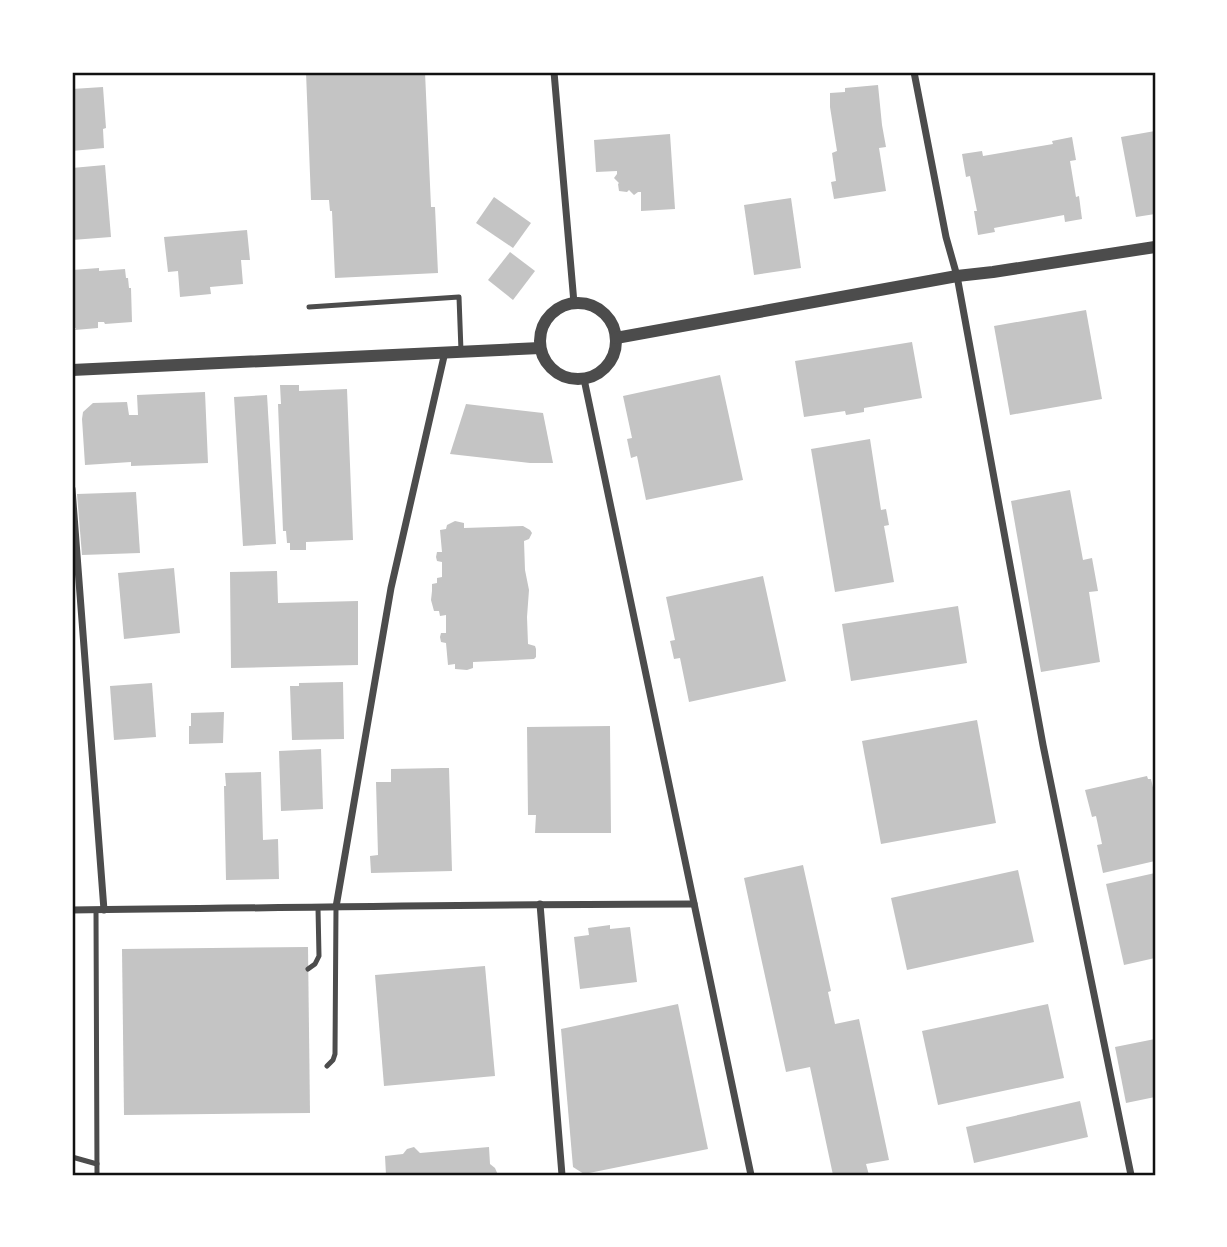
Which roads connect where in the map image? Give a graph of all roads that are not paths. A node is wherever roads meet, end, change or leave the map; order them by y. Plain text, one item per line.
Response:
1 (554, 72) edge
2 (914, 72) edge
3 (1155, 247) edge
4 (957, 276) junction
5 (574, 303) junction
6 (309, 307) dead end
7 (616, 338) junction
8 (540, 348) junction
9 (461, 351) junction
10 (445, 352) junction
11 (72, 370) edge
12 (584, 379) junction
13 (72, 489) edge
14 (540, 904) junction
15 (694, 904) junction
16 (336, 907) junction
17 (318, 908) junction
18 (100, 910) junction
19 (72, 911) edge
20 (308, 969) dead end
21 (327, 1066) dead end
22 (72, 1157) edge
23 (97, 1164) junction
24 (97, 1175) edge
25 (562, 1175) edge
26 (751, 1175) edge
27 (1131, 1175) edge

1 - 5 street
2 - 4 street
3 - 4 street
4 - 7 street
4 - 27 street
5 - 7 street
5 - 8 street
6 - 9 lane
7 - 12 street
8 - 9 street
8 - 12 street
9 - 10 street
10 - 11 street
10 - 16 street
12 - 15 street
13 - 18 street
14 - 15 street
14 - 16 street
14 - 25 street
15 - 26 street
16 - 17 street
16 - 21 lane
17 - 18 street
17 - 20 lane
18 - 19 street
18 - 23 lane
22 - 23 lane
23 - 24 lane

